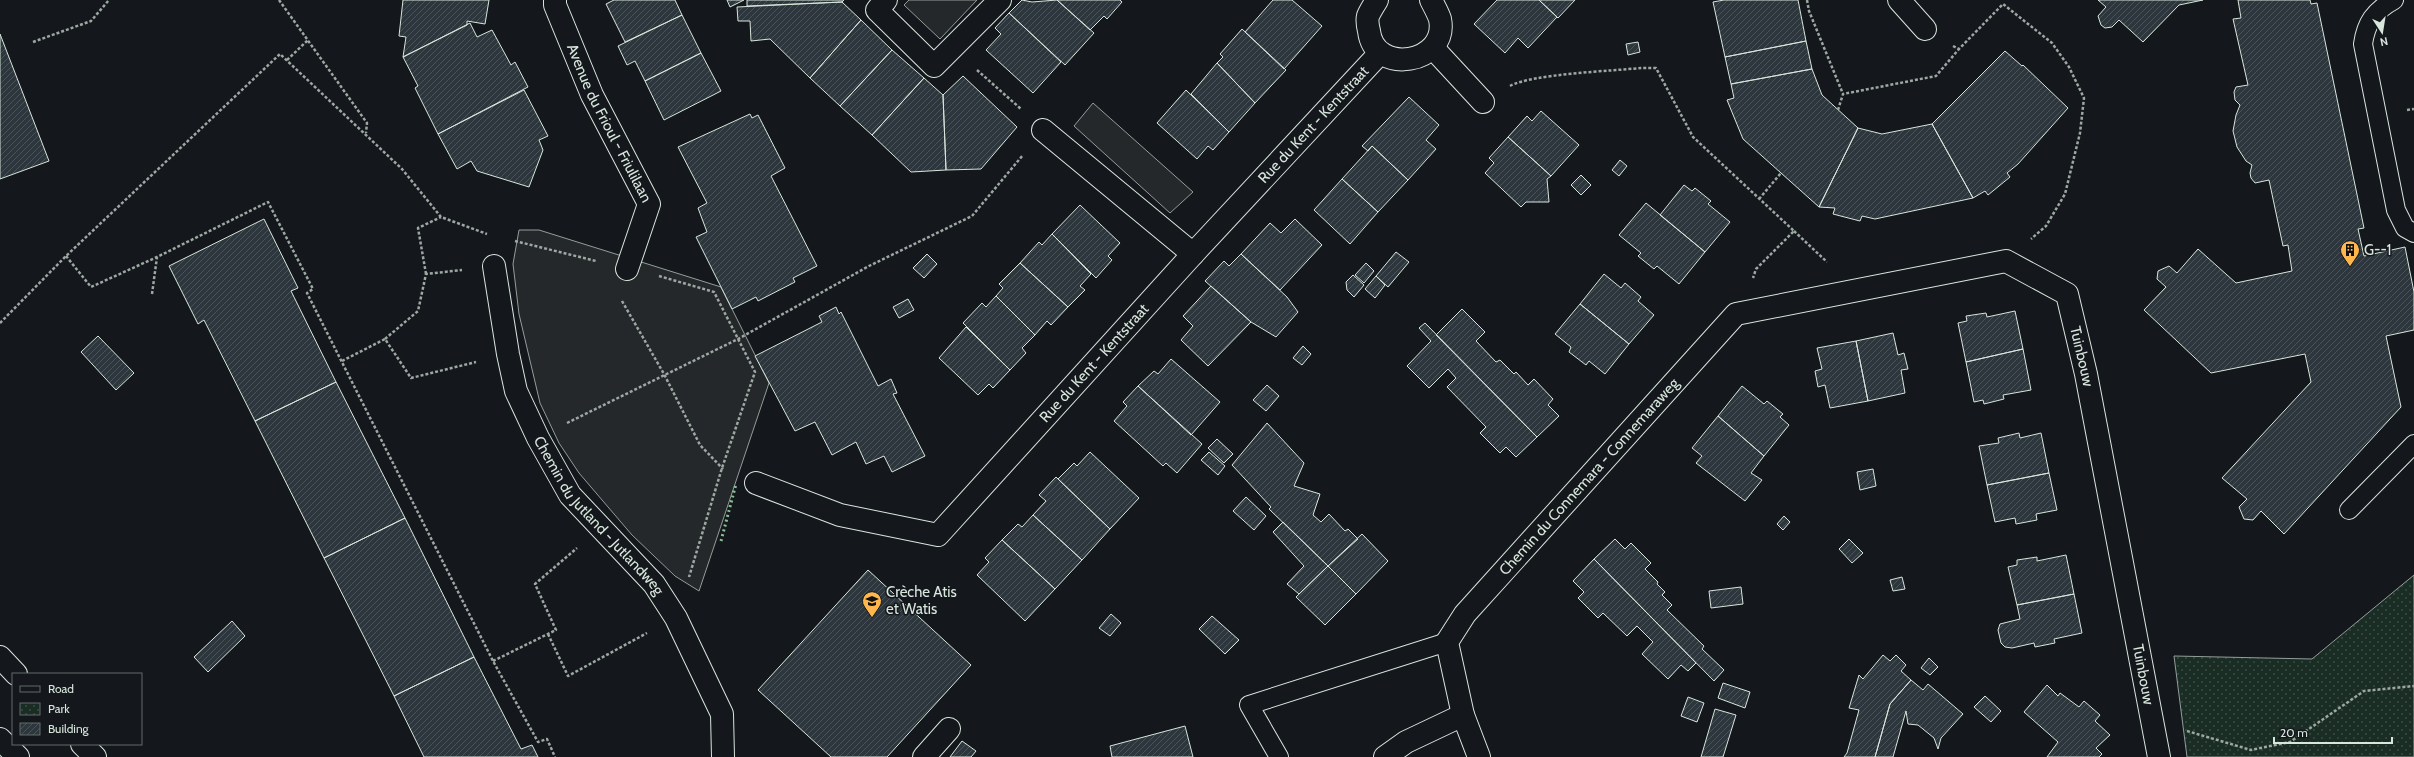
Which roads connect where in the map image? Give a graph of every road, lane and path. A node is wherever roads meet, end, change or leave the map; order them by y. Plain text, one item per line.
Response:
1 (108, 0) edge
2 (279, 0) edge
3 (555, 0) edge
4 (886, 0) edge
5 (1000, 0) edge
6 (1377, 0) edge
7 (1431, 0) edge
8 (1807, 0) edge
9 (1899, 0) edge
10 (2006, 0) edge
11 (2394, 0) edge
12 (2003, 4) junction
13 (1925, 30) joint
14 (308, 40) junction
15 (33, 42) dead end
16 (952, 48) junction
17 (1433, 48) junction
18 (1959, 49) junction
19 (1380, 53) junction
20 (286, 60) junction
21 (1843, 94) junction
22 (1483, 102) joint
23 (1838, 110) dead end
24 (1043, 130) junction
25 (366, 134) junction
26 (1781, 173) dead end
27 (1759, 199) junction
28 (441, 218) junction
29 (1794, 231) junction
30 (2414, 233) edge
31 (488, 234) dead end
32 (510, 240) dead end
33 (1193, 254) junction
34 (66, 256) junction
35 (157, 257) junction
36 (2006, 261) junction
37 (494, 266) joint
38 (628, 269) junction
39 (426, 274) junction
40 (152, 294) dead end
41 (1839, 294) junction
42 (1736, 314) junction
43 (0, 323) edge
44 (385, 339) junction
45 (738, 339) junction
46 (508, 354) junction
47 (342, 361) junction
48 (664, 374) junction
49 (538, 438) junction
50 (2414, 444) edge
51 (722, 468) junction
52 (756, 483) joint
53 (2348, 510) dead end
54 (599, 528) junction
55 (676, 618) junction
56 (548, 634) junction
57 (1447, 642) junction
58 (0, 657) edge
59 (493, 661) junction
60 (15, 673) edge
61 (2414, 686) edge
62 (1463, 715) junction
63 (2152, 721) junction
64 (949, 729) dead end
65 (0, 739) edge
66 (83, 745) edge
67 (18, 757) edge
68 (94, 757) edge
69 (554, 757) edge
70 (723, 757) edge
71 (924, 757) edge
72 (1279, 757) edge
73 (1385, 757) edge
74 (1479, 757) edge
75 (2159, 757) edge

1 - 15 path
2 - 14 path
3 - 38 street, Avenue du Frioul - Friulilaan
4 - 16 street
5 - 16 street
6 - 19 street, Rue du Kent - Kentstraat
7 - 17 street
8 - 21 path
9 - 13 street
10 - 12 path
11 - 30 lane
12 - 18 path
12 - 36 path
13 - 18 path
14 - 20 path
14 - 25 path
16 - 24 path
17 - 19 street, Rue du Kent - Kentstraat
17 - 22 street
18 - 21 path
19 - 33 street, Rue du Kent - Kentstraat
20 - 25 path
20 - 34 path
21 - 23 path
22 - 27 path
24 - 33 street
24 - 45 path
25 - 28 path
26 - 27 path
27 - 29 path
28 - 31 path
28 - 39 path
29 - 41 path
29 - 42 path
32 - 38 path
33 - 52 street, Rue du Kent - Kentstraat
34 - 35 path
34 - 43 path
35 - 40 path
35 - 47 path
36 - 41 street
36 - 63 street, Tuinbouw
37 - 39 path
37 - 46 street, Chemin du Jutland - Jutlandweg
38 - 45 path
38 - 48 path
39 - 44 path
41 - 42 street
42 - 57 street, Chemin du Connemara - Connemaraweg
44 - 46 path
44 - 47 path
45 - 48 path
45 - 51 path
46 - 49 street, Chemin du Jutland - Jutlandweg
47 - 59 path
48 - 49 path
48 - 51 path
49 - 54 street, Chemin du Jutland - Jutlandweg
50 - 53 lane
51 - 52 path
51 - 55 path
54 - 55 street, Chemin du Jutland - Jutlandweg
54 - 56 path
55 - 56 path
55 - 70 street, Chemin du Jutland - Jutlandweg
56 - 59 path
57 - 62 street
57 - 72 lane
58 - 60 street
59 - 69 path
61 - 63 path
62 - 73 street
62 - 74 street
63 - 75 street, Tuinbouw
64 - 71 street
65 - 67 street
66 - 68 street

